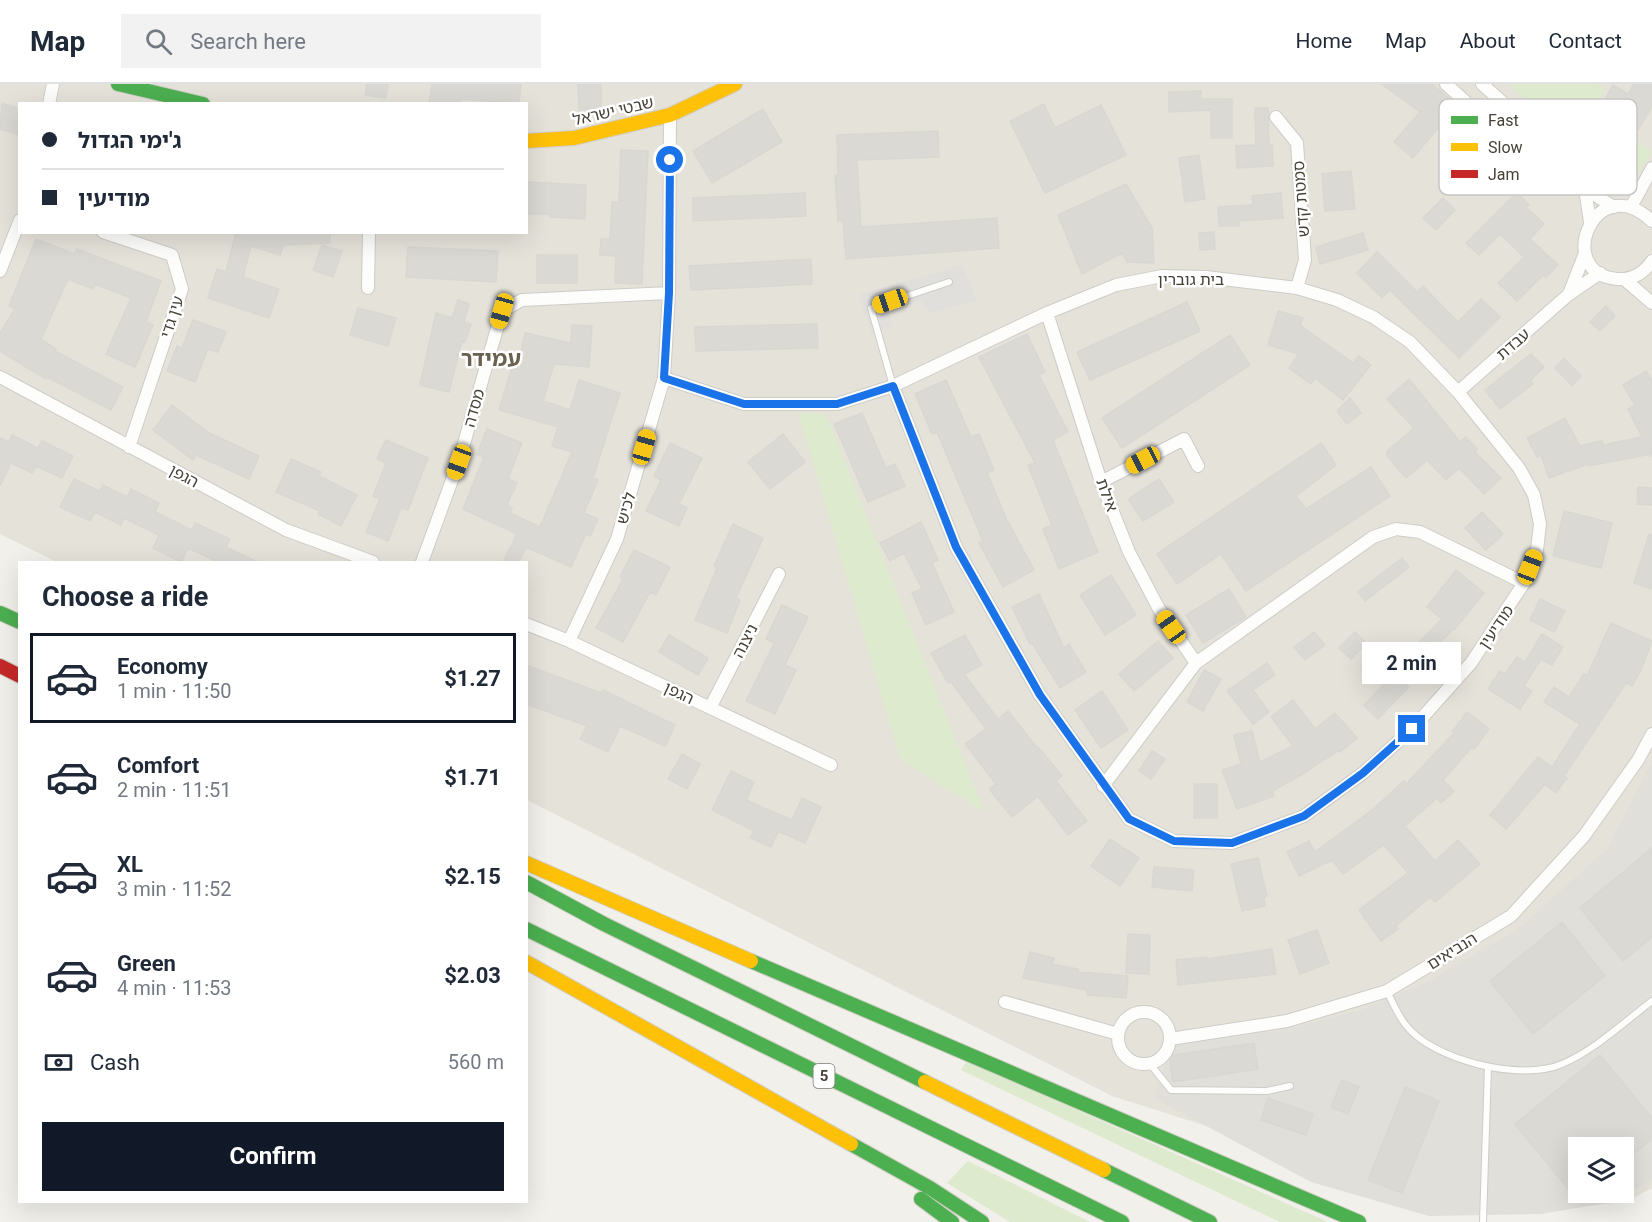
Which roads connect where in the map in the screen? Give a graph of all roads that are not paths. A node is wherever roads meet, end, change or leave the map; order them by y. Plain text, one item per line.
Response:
1 (53, 84) edge
2 (118, 84) edge
3 (735, 84) edge
4 (1446, 84) edge
5 (1482, 84) edge
6 (1463, 99) edge
7 (1499, 99) edge
8 (49, 102) edge
9 (194, 102) edge
10 (670, 115) junction
11 (1276, 117) dead end
12 (528, 141) edge
13 (1652, 168) edge
14 (1586, 195) edge
15 (1595, 195) edge
16 (1614, 207) junction
17 (1636, 209) junction
18 (1652, 221) edge
19 (1590, 222) junction
20 (18, 225) edge
21 (110, 234) edge
22 (369, 234) edge
23 (1585, 254) junction
24 (1650, 268) edge
25 (0, 271) edge
26 (1600, 273) junction
27 (1624, 279) junction
28 (949, 282) dead end
29 (368, 288) dead end
30 (1297, 288) junction
31 (669, 293) junction
32 (1568, 295) junction
33 (1652, 303) edge
34 (1047, 313) junction
35 (0, 377) edge
36 (664, 378) junction
37 (893, 386) junction
38 (1458, 392) junction
39 (129, 447) junction
40 (1198, 466) dead end
41 (1101, 482) junction
42 (371, 561) edge
43 (422, 561) edge
44 (779, 574) dead end
45 (1524, 583) junction
46 (0, 613) edge
47 (18, 621) edge
48 (528, 625) edge
49 (569, 641) junction
50 (1196, 663) junction
51 (0, 666) edge
52 (18, 675) edge
53 (710, 708) junction
54 (1652, 734) edge
55 (831, 765) dead end
56 (1103, 786) junction
57 (528, 863) edge
58 (528, 883) edge
59 (528, 930) edge
60 (528, 963) edge
61 (1387, 992) junction
62 (1652, 1001) edge
63 (1005, 1002) dead end
64 (1118, 1034) junction
65 (1170, 1039) junction
66 (1150, 1064) junction
67 (1488, 1067) junction
68 (749, 1086) junction
69 (1290, 1086) dead end
70 (1175, 1203) junction
71 (952, 1222) edge
72 (982, 1222) edge
73 (1122, 1222) edge
74 (1210, 1222) edge
75 (1228, 1222) edge
76 (1359, 1222) edge
77 (1483, 1222) edge

1 - 8 street
2 - 9 main road
3 - 10 main road, שבטי ישראל
4 - 6 street
5 - 7 street
10 - 12 main road, שבטי ישראל
10 - 31 street, לכיש
11 - 30 street, סמטת קדש
13 - 17 street
14 - 19 street
15 - 16 street
16 - 17 street
16 - 19 street
17 - 18 street
19 - 23 street, עבדת
20 - 25 street
21 - 39 street, עין גדי
22 - 29 street
23 - 26 street
23 - 32 street, עבדת
24 - 27 street
26 - 27 street
26 - 32 street, עבדת
27 - 33 street
28 - 37 lane
30 - 34 street, בית גוברין
30 - 38 street, בית גוברין
31 - 36 street, לכיש
31 - 43 street, מסדה
32 - 38 street, עבדת
34 - 37 street, בית גוברין
34 - 41 street, אילת
35 - 39 street, הגפן
36 - 37 street, בית גוברין
36 - 49 street, לכיש
37 - 56 street, מודיעין
38 - 45 street, בית גוברין
39 - 42 street, הגפן
40 - 41 street
41 - 50 street, אילת
44 - 53 street, ניצנה
45 - 50 street
45 - 56 street, מודיעין
46 - 47 main road
48 - 49 street, הגפן
49 - 53 street, הגפן
50 - 56 street
51 - 52 main road
53 - 55 street, הגפן
54 - 61 street, הנביאים
57 - 76 main road
58 - 70 main road, 5
59 - 73 main road, 5
60 - 68 main road
61 - 65 street, הנביאים
61 - 67 lane
62 - 67 lane
63 - 64 street
64 - 65 street
64 - 66 street
65 - 66 street
66 - 69 lane
67 - 77 lane
68 - 71 main road
68 - 72 main road
70 - 74 main road, 5
70 - 75 main road

